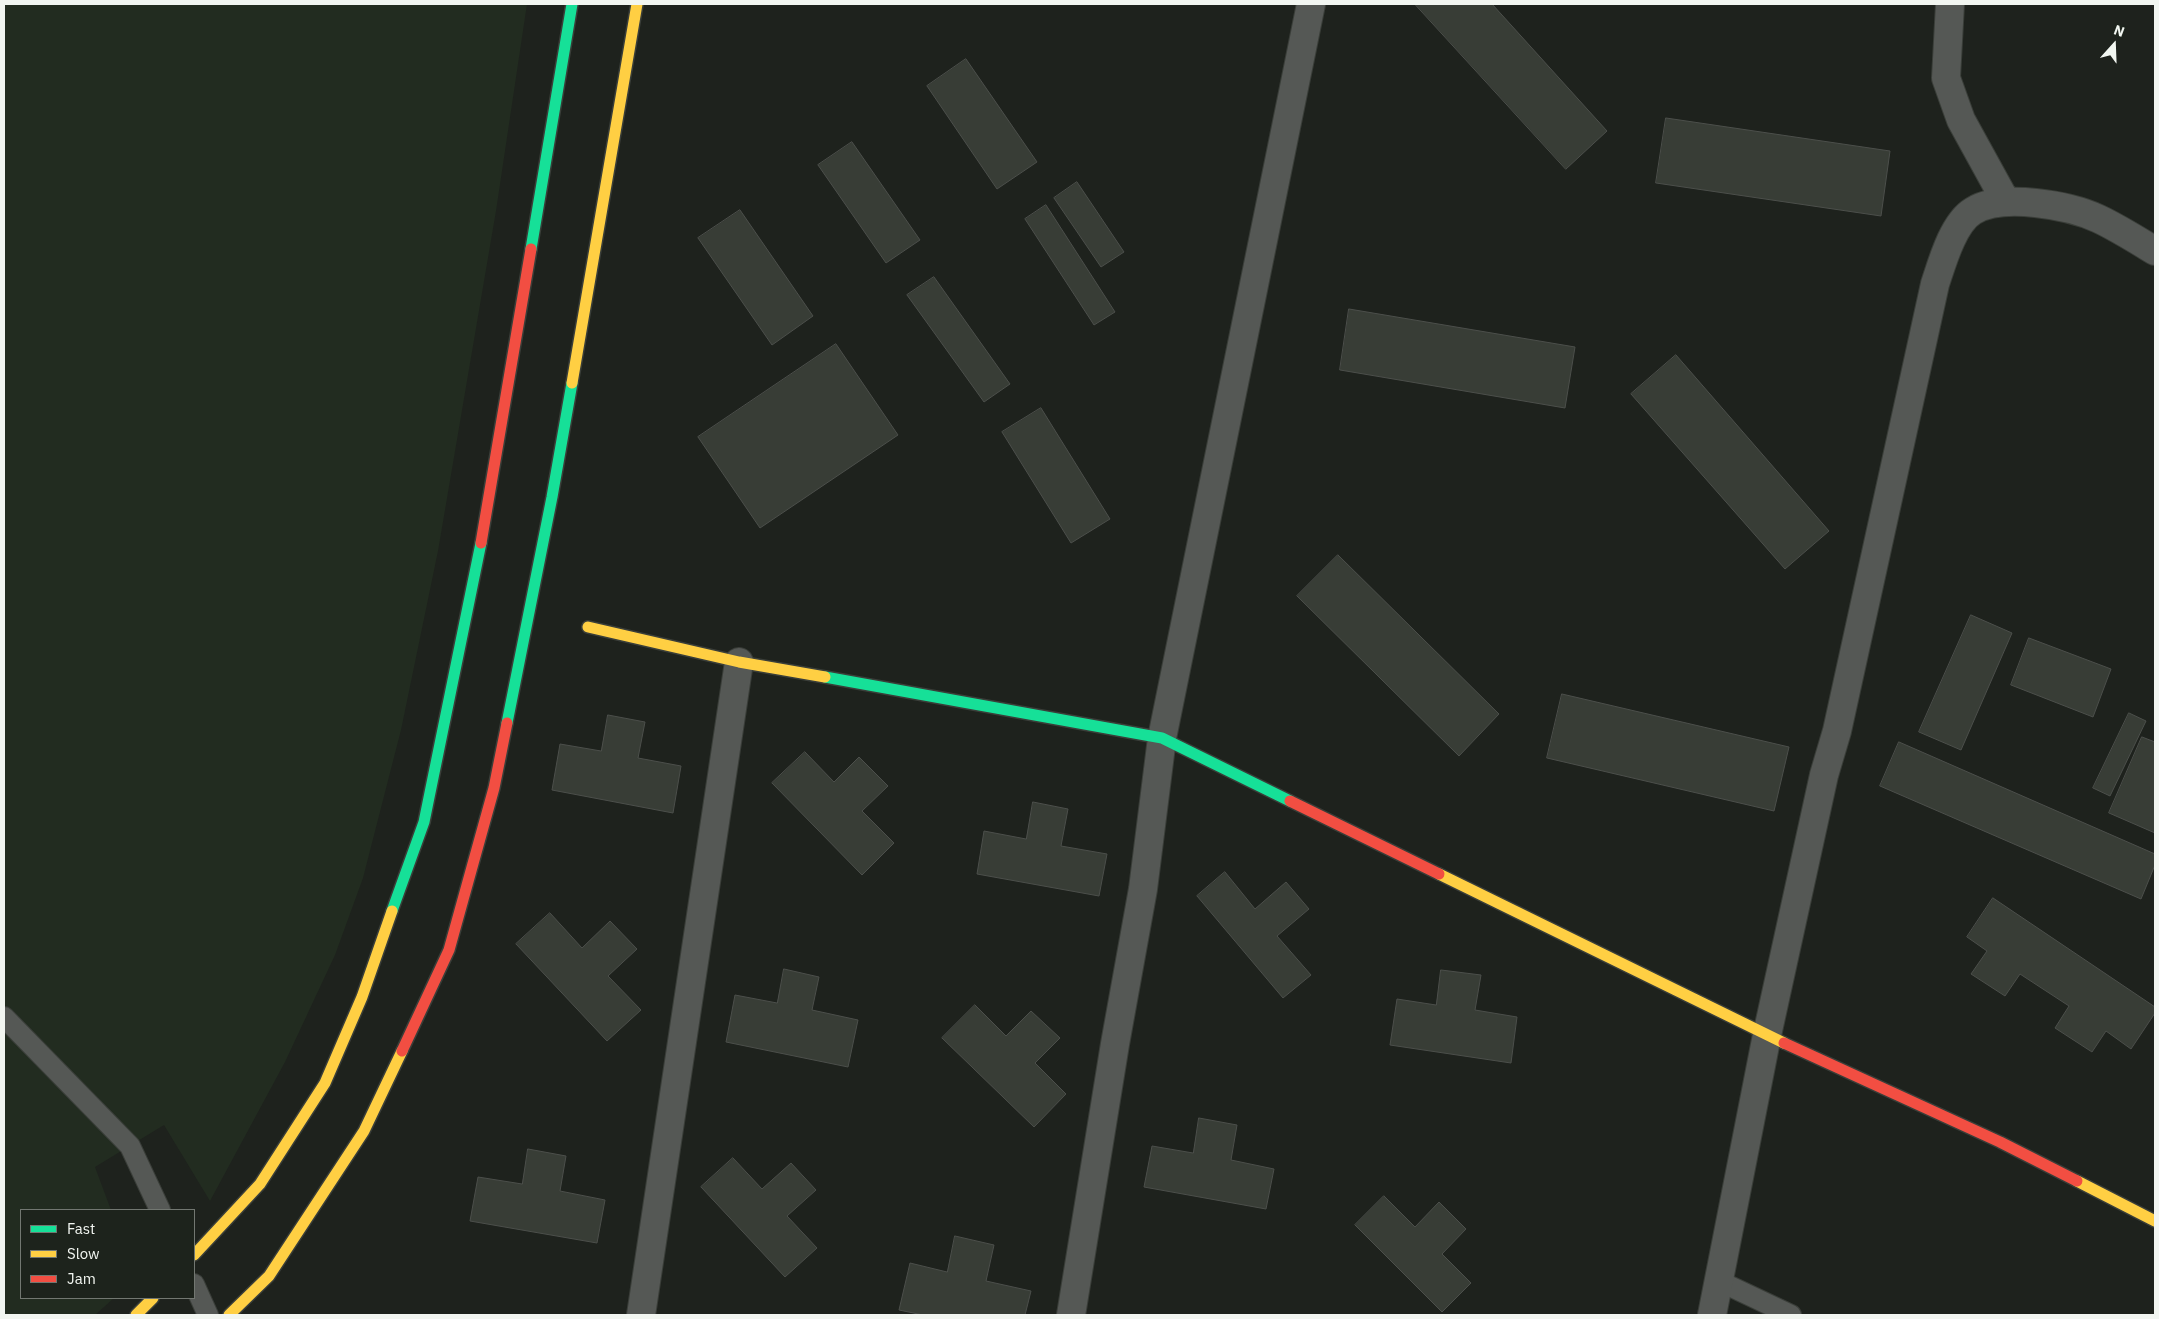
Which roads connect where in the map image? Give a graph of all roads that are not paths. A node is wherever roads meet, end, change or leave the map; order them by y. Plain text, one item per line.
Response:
1 (572, 4) edge
2 (637, 4) edge
3 (1311, 4) edge
4 (1950, 4) edge
5 (2004, 200) junction
6 (2155, 251) edge
7 (588, 627) dead end
8 (739, 662) junction
9 (1162, 738) junction
10 (4, 1017) edge
11 (1767, 1035) junction
12 (160, 1209) edge
13 (2155, 1221) edge
14 (195, 1254) edge
15 (1719, 1281) junction
16 (195, 1286) edge
17 (152, 1299) edge
18 (136, 1315) edge
19 (208, 1315) edge
20 (229, 1315) edge
21 (641, 1315) edge
22 (1071, 1315) edge
23 (1712, 1315) edge
24 (1790, 1315) edge

1 - 14 main road
2 - 20 main road
3 - 9 street
4 - 5 street
5 - 6 street
5 - 11 street
7 - 8 main road
8 - 9 main road
8 - 21 street
9 - 11 main road
9 - 22 street
10 - 12 lane
11 - 13 main road
11 - 15 street
15 - 23 street
15 - 24 lane
16 - 19 lane
17 - 18 main road

